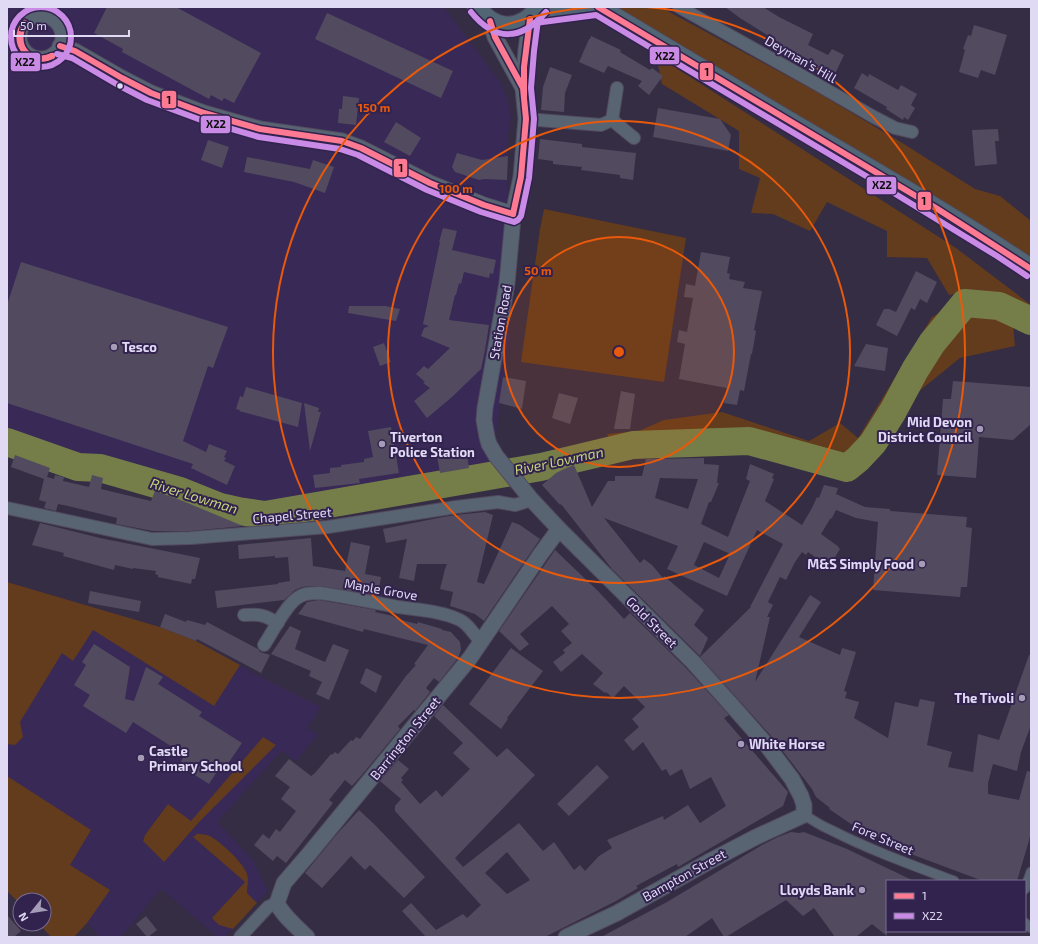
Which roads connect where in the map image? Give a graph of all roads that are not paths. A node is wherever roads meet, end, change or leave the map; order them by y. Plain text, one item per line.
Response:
1 (477, 7) edge
2 (598, 7) edge
3 (679, 7) edge
4 (28, 12) edge
5 (535, 13) edge
6 (490, 21) junction
7 (60, 46) junction
8 (523, 88) junction
9 (617, 88) dead end
10 (526, 120) junction
11 (612, 120) junction
12 (912, 132) dead end
13 (634, 138) dead end
14 (513, 214) junction
15 (1031, 269) edge
16 (486, 437) joint
17 (532, 499) junction
18 (7, 508) edge
19 (559, 529) junction
20 (244, 615) dead end
21 (278, 623) junction
22 (482, 642) junction
23 (264, 645) dead end
24 (804, 815) junction
25 (1031, 872) edge
26 (951, 880) edge
27 (1026, 885) edge
28 (277, 903) junction
29 (240, 937) edge
30 (307, 937) edge
31 (566, 937) edge

1 - 6 main road
2 - 5 main road
2 - 15 main road
3 - 12 street, Deyman's Hill
4 - 7 street
4 - 7 street
5 - 6 main road
5 - 8 street, Station Road
6 - 8 street, Station Road
7 - 14 street
8 - 10 street, Station Road
9 - 11 street
10 - 11 street
10 - 14 street, Station Road
11 - 13 street
14 - 16 street, Station Road
16 - 17 street, Gold Street
17 - 18 street, Chapel Street
17 - 19 street, Gold Street
19 - 22 street, Barrington Street
19 - 24 street, Gold Street
20 - 21 street
21 - 22 street, Maple Grove
21 - 23 street, Maple Grove
22 - 28 street, Barrington Street
24 - 26 street, Fore Street
24 - 31 street, Bampton Street
25 - 27 street
28 - 29 street
28 - 30 street

